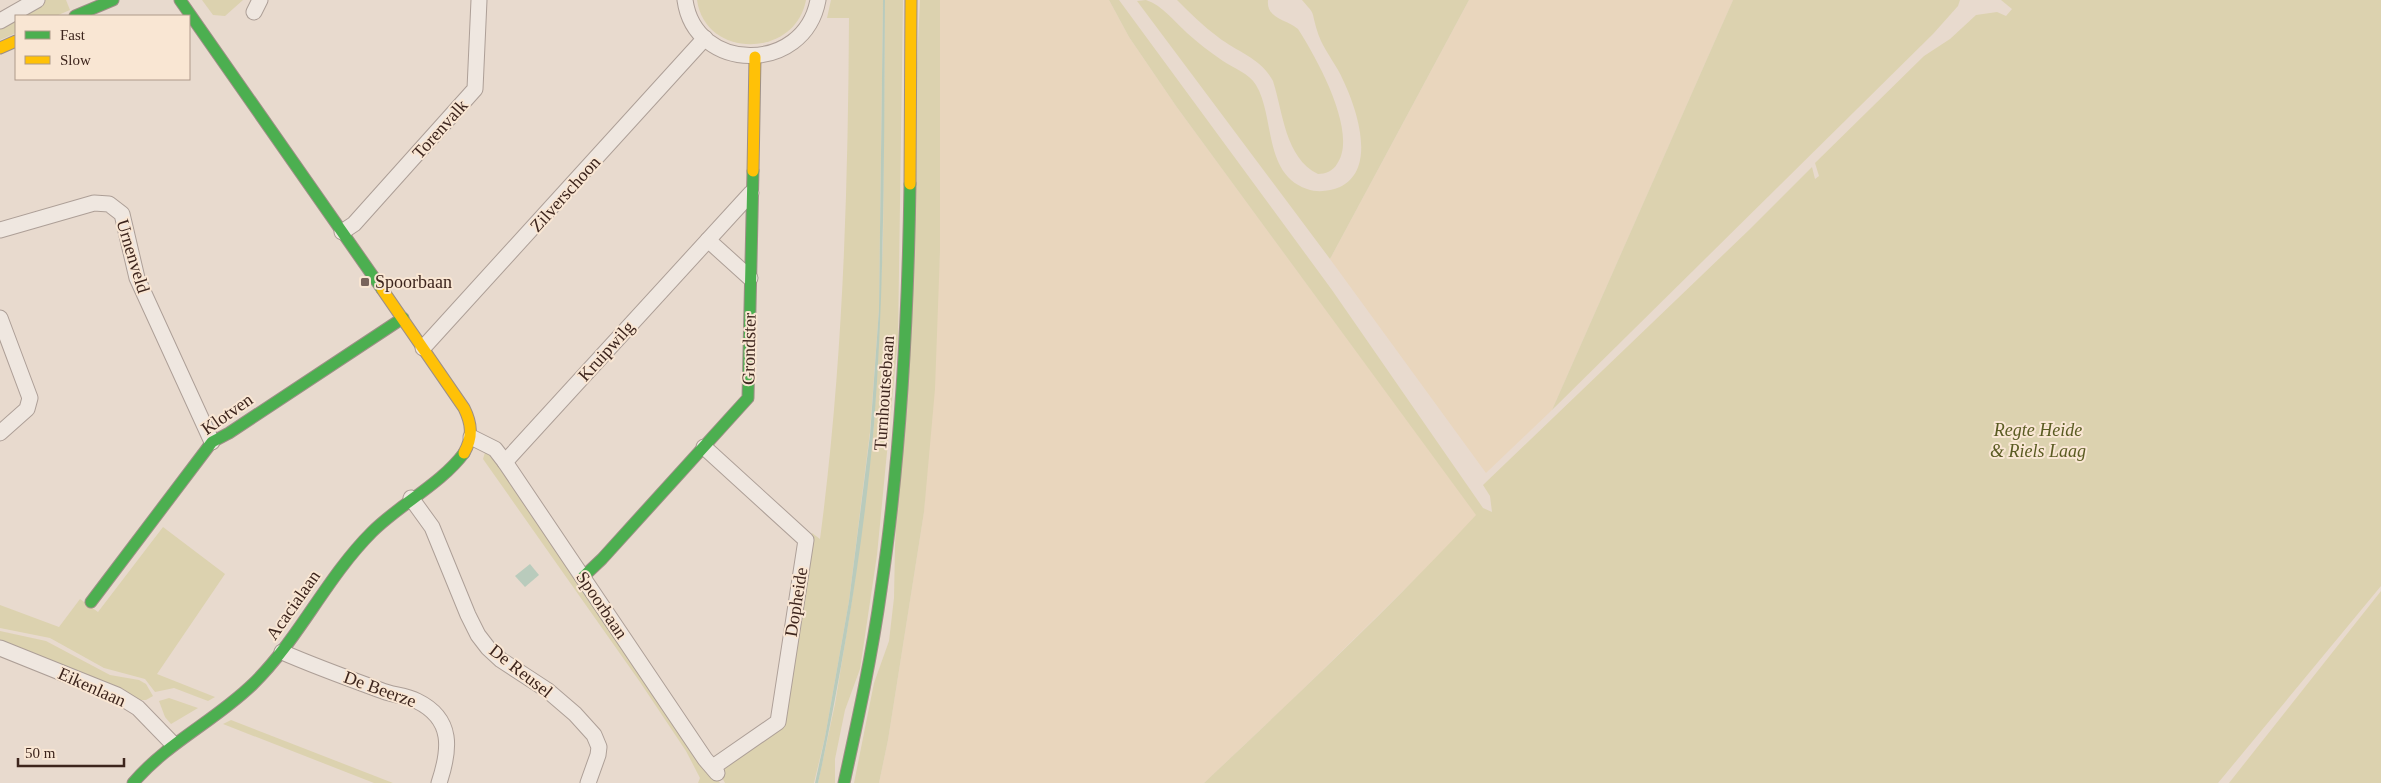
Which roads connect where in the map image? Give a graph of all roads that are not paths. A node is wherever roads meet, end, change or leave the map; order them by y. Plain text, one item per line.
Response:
1 (37, 0) edge
2 (113, 0) edge
3 (180, 0) edge
4 (479, 0) edge
5 (685, 0) edge
6 (818, 0) edge
7 (911, 0) edge
8 (77, 15) edge
9 (0, 21) edge
10 (706, 38) junction
11 (15, 41) edge
12 (0, 48) edge
13 (755, 57) junction
14 (752, 193) junction
15 (0, 230) edge
16 (342, 232) junction
17 (708, 240) junction
18 (750, 278) junction
19 (0, 318) edge
20 (403, 318) junction
21 (423, 348) junction
22 (0, 434) edge
23 (471, 437) junction
24 (212, 442) junction
25 (704, 447) junction
26 (505, 462) junction
27 (411, 498) junction
28 (583, 577) junction
29 (91, 602) dead end
30 (0, 648) edge
31 (282, 652) junction
32 (172, 743) junction
33 (715, 770) joint
34 (133, 783) edge
35 (439, 783) edge
36 (588, 783) edge
37 (844, 783) edge

1 - 9 street
2 - 8 street
3 - 16 street
4 - 16 street, Torenvalk
5 - 10 street
6 - 13 street
7 - 37 street, Turnhoutsebaan
10 - 13 street
10 - 21 street, Zilverschoon
11 - 12 street
13 - 14 street, Grondster
14 - 17 street, Kruipwilg
14 - 18 street, Grondster
15 - 24 street, Urnenveld
16 - 20 street
17 - 18 street
17 - 26 street, Kruipwilg
18 - 25 street, Grondster
19 - 22 street
20 - 21 street
20 - 24 street, Klotven
21 - 23 street
23 - 26 street, Spoorbaan
23 - 27 street, Acacialaan
24 - 29 street, Klotven
25 - 28 street, Grondster
25 - 33 street, Dopheide
26 - 28 street, Spoorbaan
27 - 31 street, Acacialaan
27 - 36 street, De Reusel
28 - 33 street, Spoorbaan
30 - 32 street, Eikenlaan
31 - 32 street, Acacialaan
31 - 35 street, De Beerze
32 - 34 street, Acacialaan

